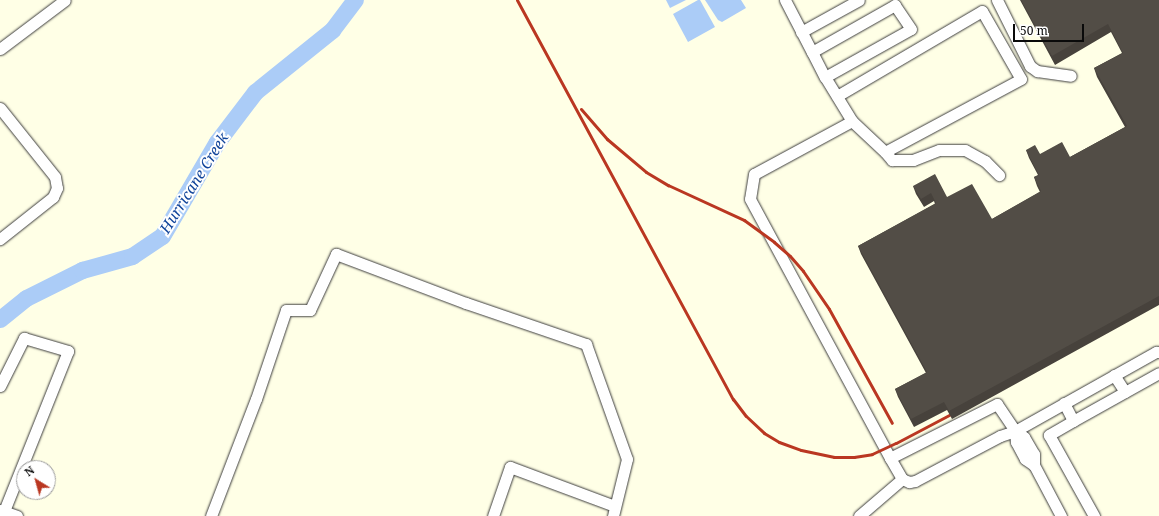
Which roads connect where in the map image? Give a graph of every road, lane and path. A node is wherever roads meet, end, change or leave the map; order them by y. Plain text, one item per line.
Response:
1 (785, 0) edge
2 (859, 0) edge
3 (997, 0) edge
4 (63, 1) edge
5 (802, 32) junction
6 (0, 50) edge
7 (812, 52) junction
8 (1071, 76) dead end
9 (826, 77) junction
10 (837, 96) junction
11 (0, 108) edge
12 (852, 121) junction
13 (885, 152) junction
14 (999, 175) dead end
15 (0, 239) edge
16 (1159, 352) edge
17 (1159, 373) edge
18 (1114, 375) junction
19 (0, 386) edge
20 (1125, 392) junction
21 (1064, 403) junction
22 (1073, 421) junction
23 (1015, 431) junction
24 (890, 458) junction
25 (902, 479) junction
26 (2, 511) edge
27 (614, 511) edge
28 (16, 516) edge
29 (211, 516) edge
30 (493, 516) edge
31 (859, 516) edge
32 (1061, 516) edge
33 (1094, 516) edge

1 - 5 street
2 - 5 street
3 - 8 street
4 - 6 street
5 - 7 street
7 - 9 street
7 - 9 street
9 - 10 street
10 - 12 street
10 - 13 street
11 - 15 street
12 - 13 street
12 - 24 street
13 - 14 street
16 - 18 street
17 - 20 street
18 - 20 street
18 - 21 street
19 - 26 street
20 - 22 street
21 - 22 street
21 - 23 street
22 - 33 street
23 - 24 street
23 - 25 street
23 - 32 street
24 - 25 street
25 - 31 street
26 - 28 street
27 - 29 street
27 - 30 street

